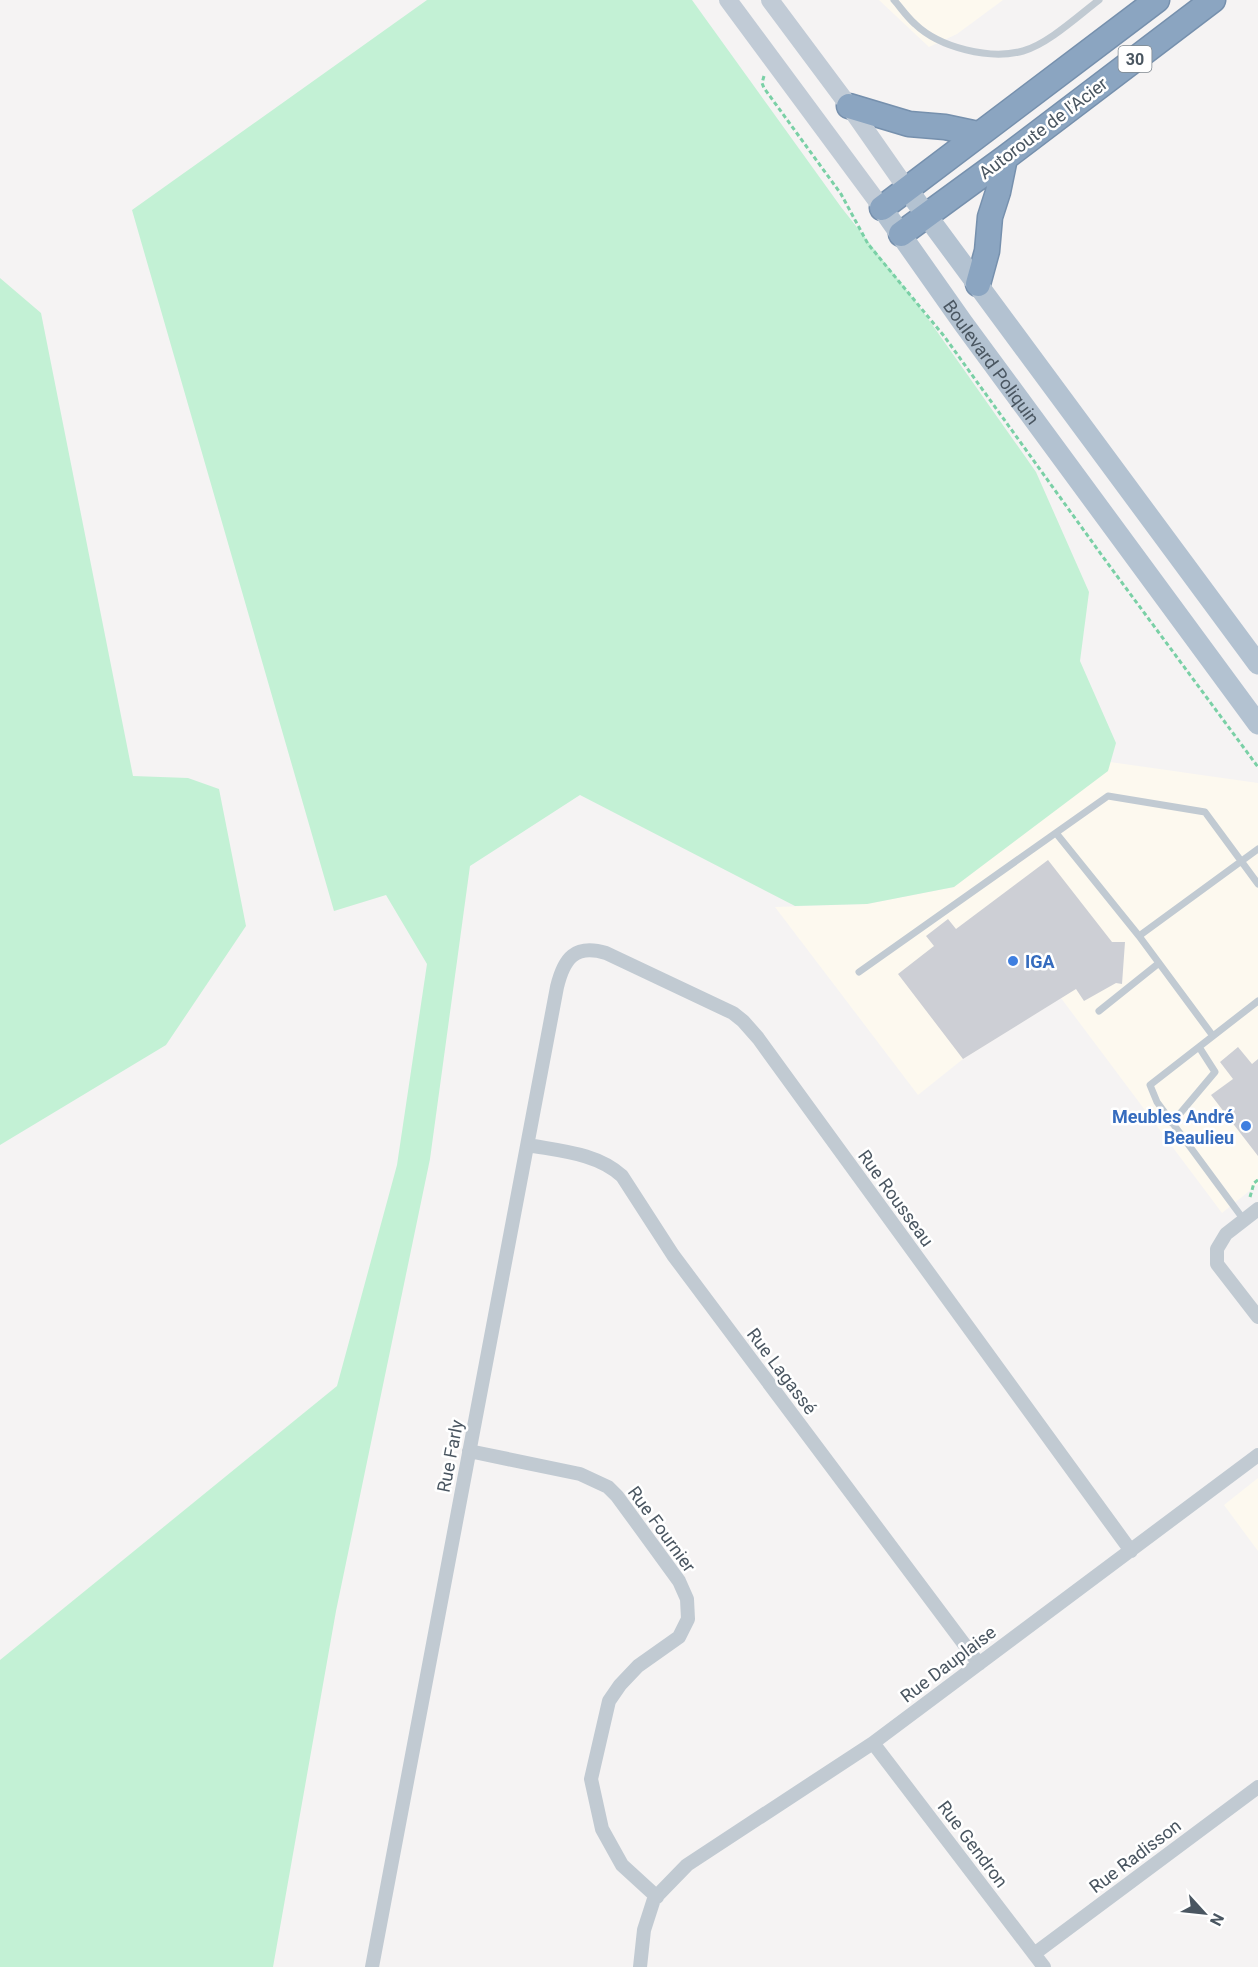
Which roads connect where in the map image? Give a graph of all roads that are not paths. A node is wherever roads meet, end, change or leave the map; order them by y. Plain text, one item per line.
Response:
1 (728, 0) edge
2 (770, 0) edge
3 (894, 0) edge
4 (1099, 0) edge
5 (1157, 0) edge
6 (1213, 0) edge
7 (849, 106) junction
8 (978, 134) junction
9 (1005, 158) junction
10 (907, 189) junction
11 (882, 208) junction
12 (927, 215) junction
13 (901, 234) junction
14 (978, 284) junction
15 (1258, 664) edge
16 (1258, 723) edge
17 (1056, 833) junction
18 (1258, 849) edge
19 (1241, 861) junction
20 (1258, 884) edge
21 (1139, 936) junction
22 (572, 955) joint
23 (1159, 963) junction
24 (859, 972) dead end
25 (1258, 1001) edge
26 (1099, 1011) dead end
27 (1214, 1036) junction
28 (1198, 1047) junction
29 (1172, 1123) junction
30 (528, 1145) junction
31 (1258, 1209) edge
32 (1244, 1220) junction
33 (1258, 1317) edge
34 (469, 1451) junction
35 (1258, 1455) edge
36 (1131, 1551) junction
37 (979, 1664) junction
38 (873, 1743) junction
39 (1258, 1787) edge
40 (657, 1897) junction
41 (1034, 1954) junction
42 (372, 1967) edge
43 (640, 1967) edge
44 (1044, 1967) edge

1 - 11 street, Boulevard Poliquin
2 - 7 street, Boulevard Poliquin
3 - 4 lane
5 - 8 highway, Autoroute de l'Acier / 30
6 - 9 highway, Autoroute de l'Acier / 30
7 - 8 highway
7 - 10 street, Boulevard Poliquin
8 - 10 highway, Autoroute de l'Acier / 30
9 - 12 highway, Autoroute de l'Acier / 30
9 - 14 highway
10 - 11 highway, Autoroute de l'Acier / 30
10 - 12 main road, Boulevard Poliquin
11 - 13 main road, Boulevard Poliquin
12 - 13 highway, Autoroute de l'Acier / 30
12 - 14 main road, Boulevard Poliquin
13 - 16 main road, Boulevard Poliquin
14 - 15 main road, Boulevard Poliquin
17 - 19 lane
17 - 21 lane
17 - 24 lane
18 - 19 lane
19 - 20 lane
19 - 21 lane
21 - 23 lane
22 - 30 street, Rue Farly
22 - 36 street, Rue Rousseau
23 - 26 lane
23 - 27 lane
25 - 27 lane
27 - 28 lane
28 - 29 lane
28 - 29 lane
29 - 32 lane
30 - 34 street, Rue Farly
30 - 37 street, Rue Lagassé
31 - 32 street
32 - 33 street
34 - 40 street, Rue Fournier
34 - 42 street, Rue Farly
35 - 36 street, Rue Dauplaise
36 - 37 street, Rue Dauplaise
37 - 38 street, Rue Dauplaise
38 - 40 street, Rue Dauplaise
38 - 41 street, Rue Gendron
39 - 41 street, Rue Radisson
40 - 43 street
41 - 44 street, Rue Gendron

